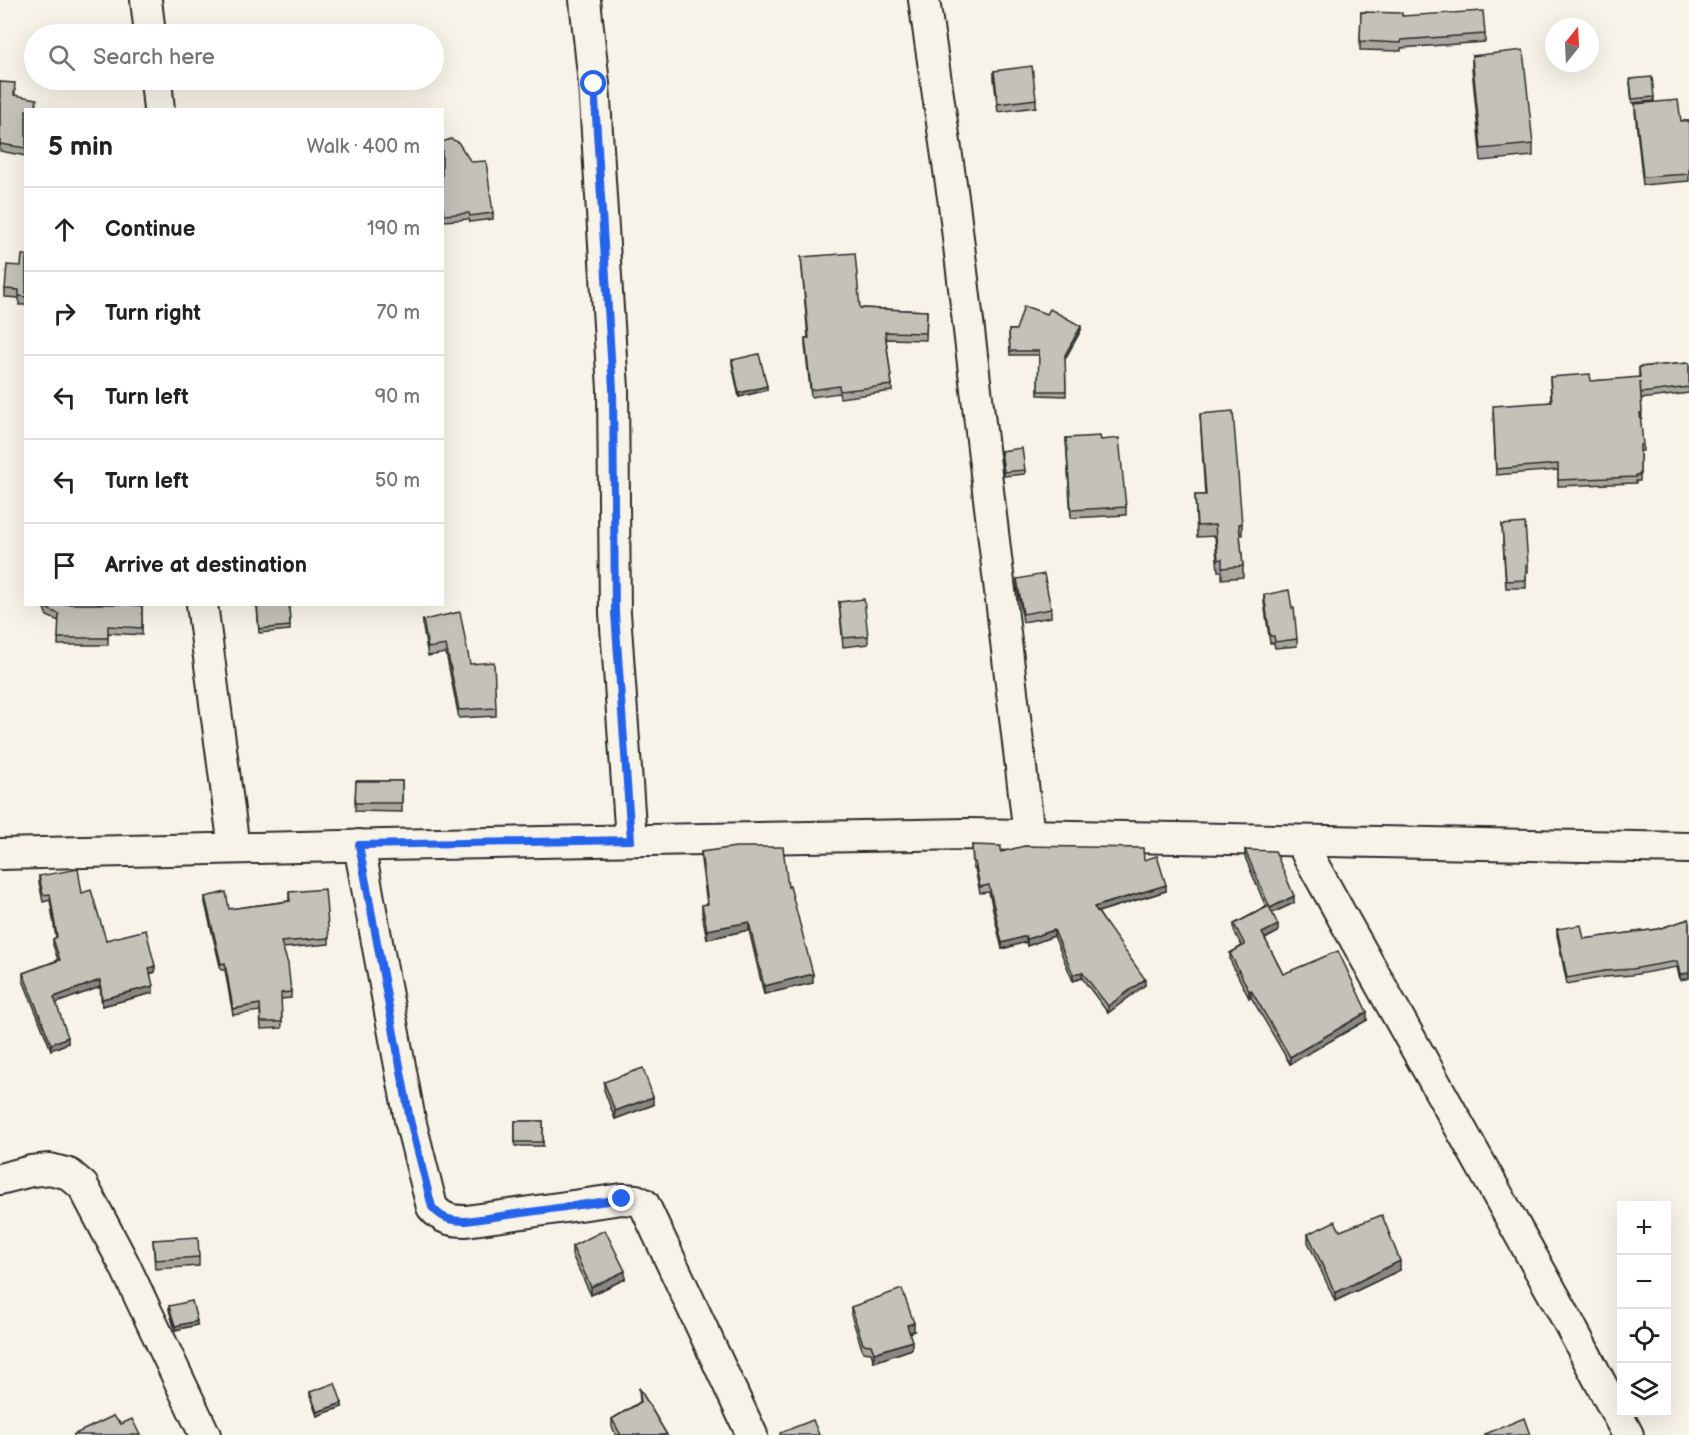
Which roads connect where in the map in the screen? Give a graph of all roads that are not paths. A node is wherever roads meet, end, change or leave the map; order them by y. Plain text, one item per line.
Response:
1 (146, 0) edge
2 (585, 0) edge
3 (924, 0) edge
4 (149, 24) edge
5 (157, 90) edge
6 (159, 108) edge
7 (202, 606) edge
8 (1029, 835) junction
9 (631, 840) junction
10 (1300, 841) junction
11 (359, 845) junction
12 (234, 848) junction
13 (1689, 848) edge
14 (0, 854) edge
15 (0, 1179) edge
16 (205, 1435) edge
17 (752, 1435) edge
18 (1628, 1435) edge

1 - 4 street
2 - 9 street
3 - 8 street
5 - 6 street
7 - 12 street
8 - 9 street
8 - 10 street
9 - 11 street
10 - 13 street
10 - 18 street
11 - 12 street
11 - 17 street
12 - 14 street
15 - 16 street

